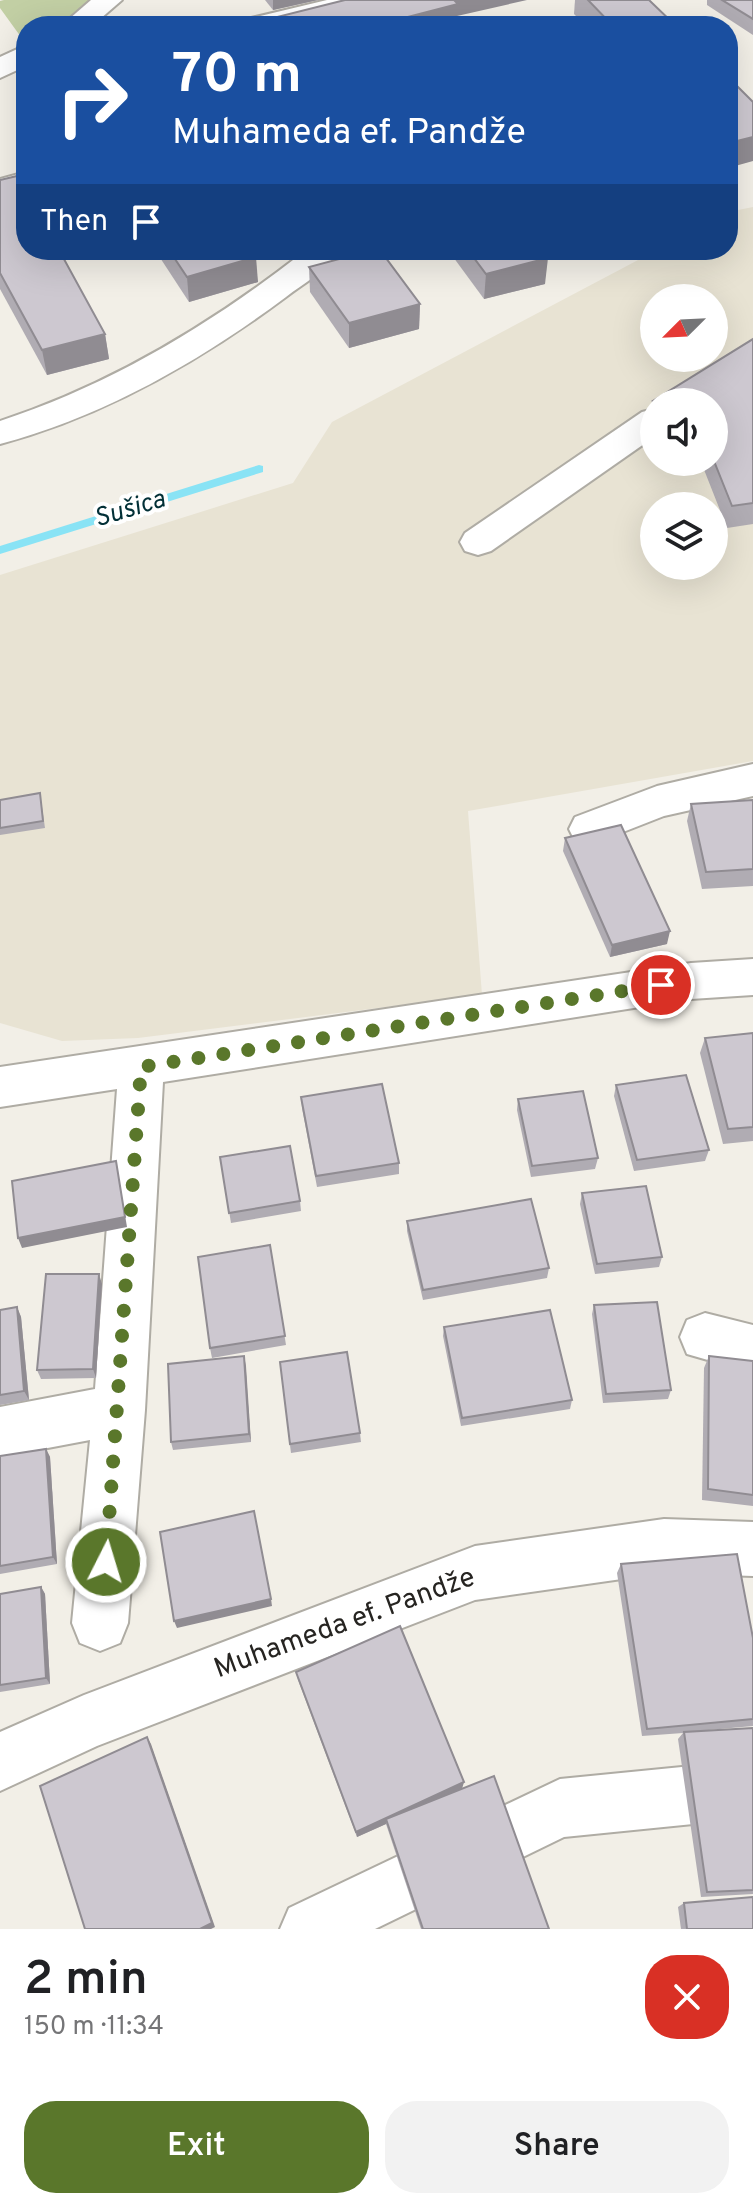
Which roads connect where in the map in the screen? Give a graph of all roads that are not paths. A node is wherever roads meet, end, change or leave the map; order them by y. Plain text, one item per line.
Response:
1 (108, 0) edge
2 (362, 0) edge
3 (88, 16) edge
4 (295, 16) edge
5 (313, 260) edge
6 (640, 430) edge
7 (0, 433) edge
8 (478, 542) dead end
9 (753, 780) edge
10 (590, 829) edge
11 (753, 977) edge
12 (0, 1063) edge
13 (141, 1067) junction
14 (51, 1080) junction
15 (0, 1087) edge
16 (705, 1337) dead end
17 (753, 1349) edge
18 (119, 1410) junction
19 (0, 1432) edge
20 (753, 1549) edge
21 (100, 1623) dead end
22 (0, 1762) edge
23 (753, 1789) edge
24 (310, 1929) edge

1 - 3 street
2 - 4 street
5 - 7 street
6 - 8 street
9 - 10 street
11 - 13 street
12 - 14 street
13 - 14 street
13 - 18 street
14 - 15 street
16 - 17 street
18 - 19 street
18 - 21 street
20 - 22 street, Muhameda ef. Pandže
23 - 24 street

